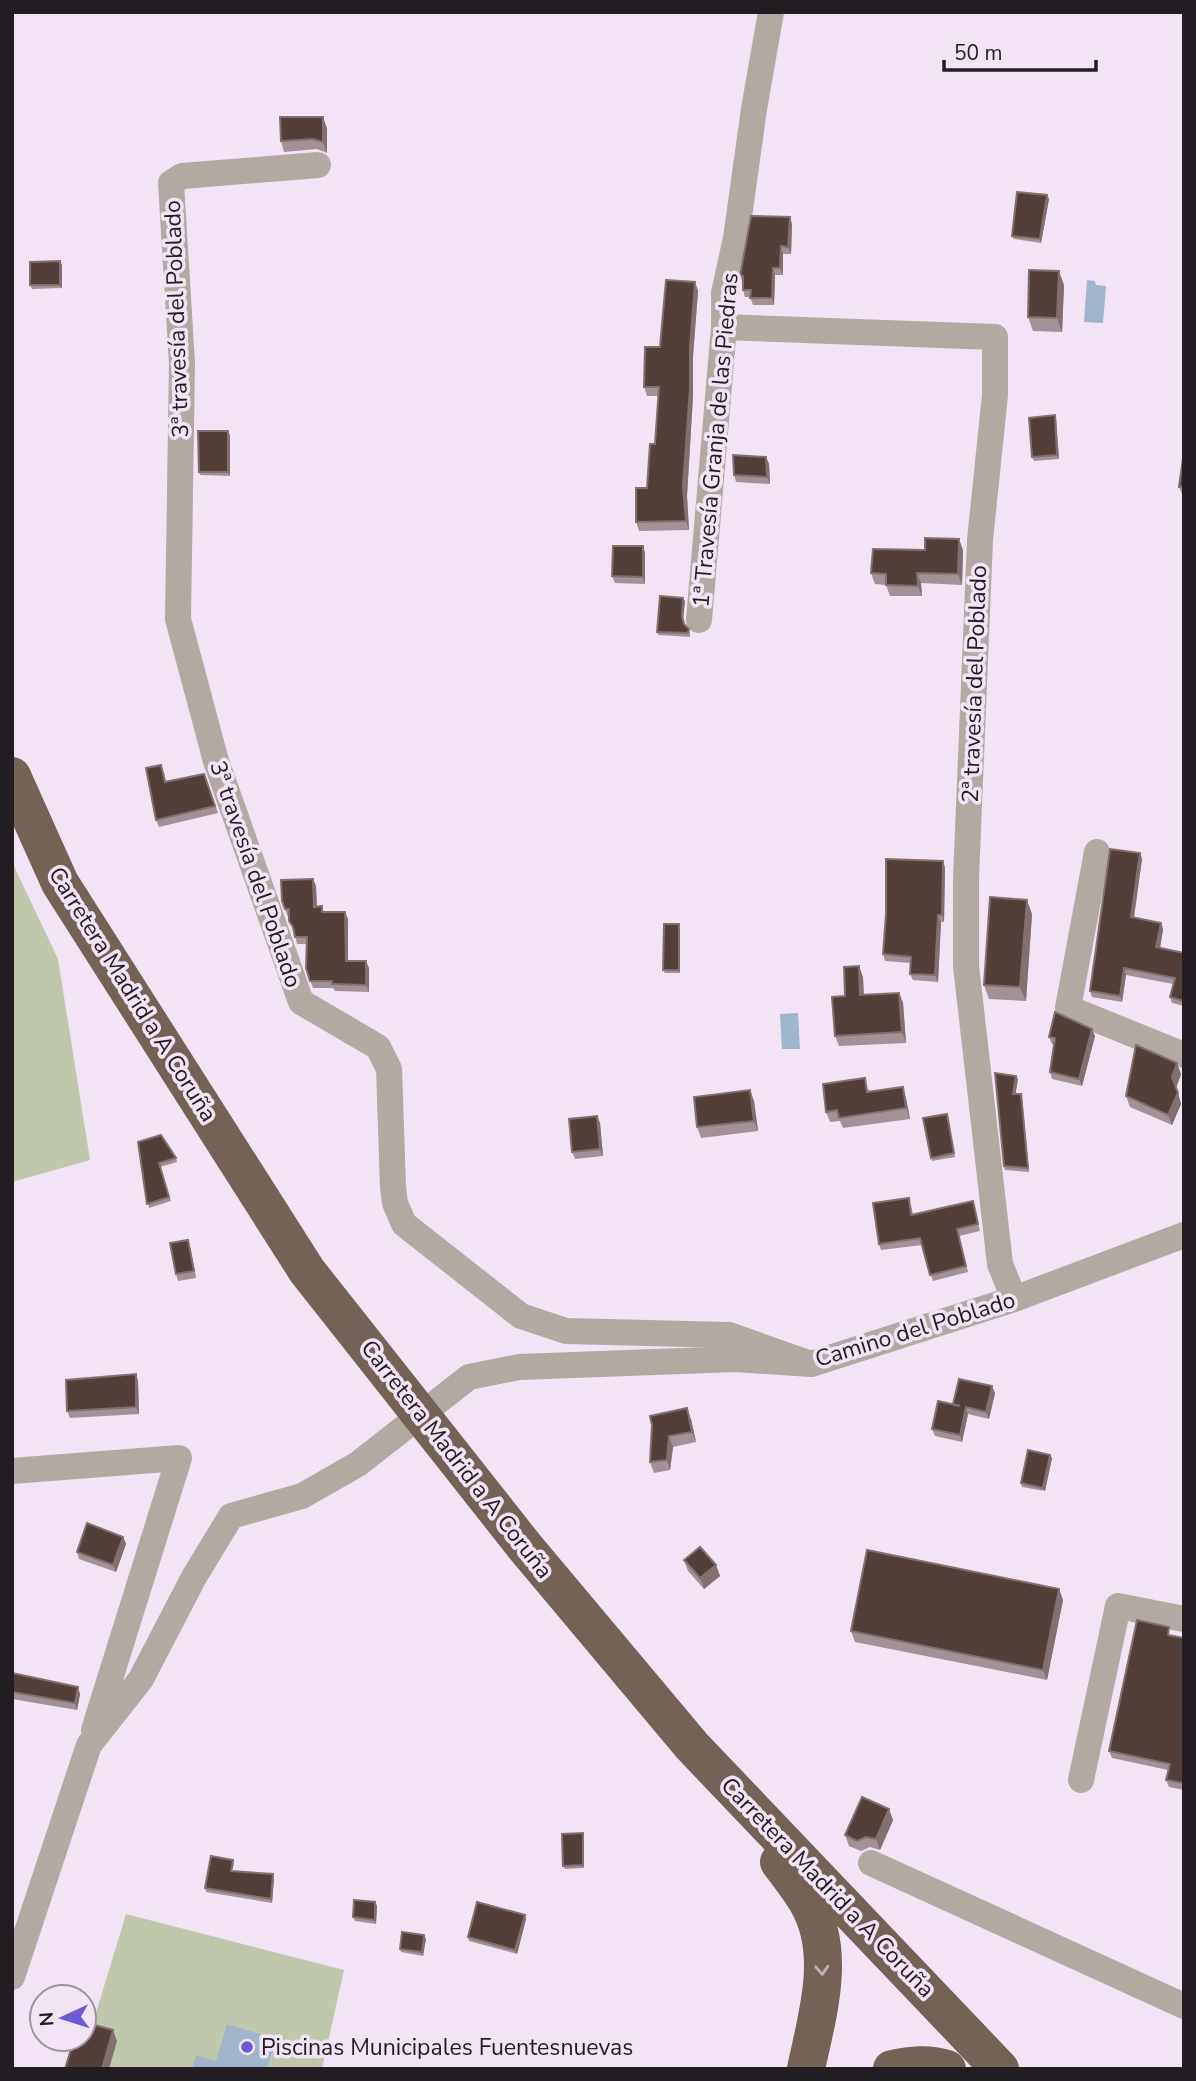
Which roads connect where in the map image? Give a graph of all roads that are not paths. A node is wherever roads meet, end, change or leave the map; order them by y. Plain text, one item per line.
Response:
1 (771, 12) edge
2 (318, 165) dead end
3 (724, 327) junction
4 (699, 620) dead end
5 (12, 776) edge
6 (1097, 852) dead end
7 (1184, 1055) edge
8 (1184, 1235) edge
9 (1014, 1299) junction
10 (811, 1364) junction
11 (12, 1471) edge
12 (1184, 1619) edge
13 (89, 1745) junction
14 (692, 1746) junction
15 (1081, 1780) dead end
16 (871, 1863) dead end
17 (12, 1977) edge
18 (1184, 2006) edge
19 (806, 2069) edge
20 (892, 2069) edge
21 (947, 2069) edge
22 (1000, 2069) edge

1 - 3 street, 1ª Travesía Granja de las Piedras
2 - 10 street, 3ª travesía del Poblado
3 - 4 street, 1ª Travesía Granja de las Piedras
3 - 9 street, 2ª travesía del Poblado
5 - 14 highway, Carretera Madrid a A Coruña
6 - 7 street
8 - 9 street, Camino del Poblado
9 - 10 street, Camino del Poblado
10 - 13 street, Camino del Poblado
11 - 13 street
12 - 15 street
13 - 17 street
14 -> 19 highway
14 - 22 highway, Carretera Madrid a A Coruña
16 - 18 street
20 - 21 highway

